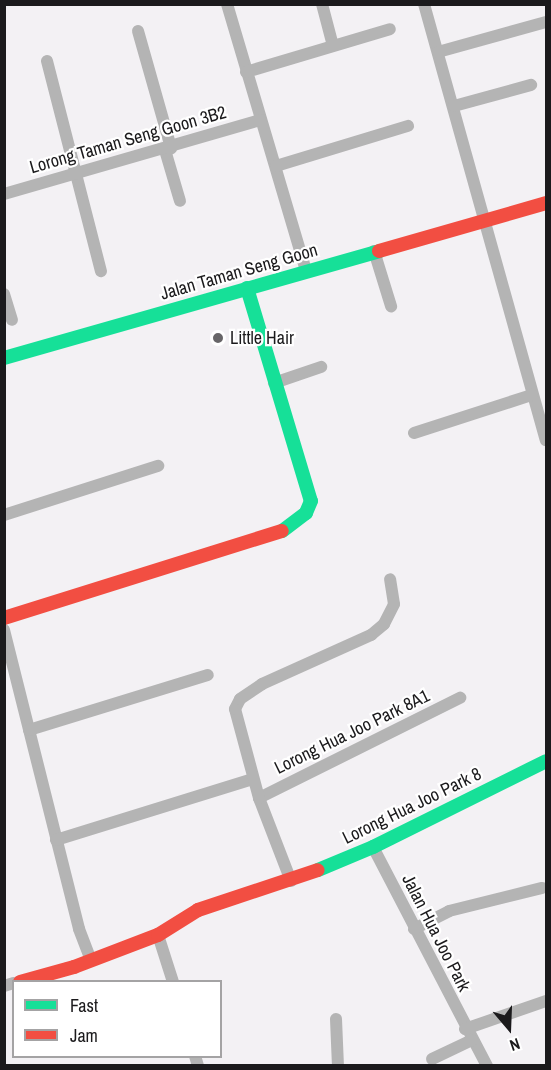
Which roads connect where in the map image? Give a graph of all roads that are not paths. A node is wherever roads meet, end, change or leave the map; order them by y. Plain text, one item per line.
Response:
1 (227, 4) edge
2 (322, 4) edge
3 (424, 4) edge
4 (546, 22) edge
5 (390, 29) dead end
6 (138, 31) dead end
7 (333, 46) junction
8 (438, 52) junction
9 (47, 61) dead end
10 (246, 72) junction
11 (531, 85) dead end
12 (454, 105) junction
13 (261, 120) junction
14 (408, 126) dead end
15 (168, 149) junction
16 (276, 166) junction
17 (76, 175) junction
18 (4, 194) edge
19 (180, 201) dead end
20 (546, 203) edge
21 (485, 222) junction
22 (374, 251) junction
23 (101, 270) dead end
24 (306, 271) junction
25 (247, 288) junction
26 (4, 294) edge
27 (391, 306) dead end
28 (12, 320) dead end
29 (4, 358) edge
30 (321, 367) dead end
31 (274, 383) junction
32 (532, 395) junction
33 (414, 433) dead end
34 (546, 440) edge
35 (158, 466) dead end
36 (4, 515) edge
37 (390, 579) dead end
38 (4, 618) edge
39 (4, 630) edge
40 (208, 675) dead end
41 (460, 698) dead end
42 (29, 730) junction
43 (546, 761) edge
44 (253, 779) junction
45 (259, 798) junction
46 (56, 840) junction
47 (372, 847) junction
48 (291, 881) junction
49 (542, 888) dead end
50 (414, 929) junction
51 (158, 935) junction
52 (91, 960) junction
53 (23, 980) edge
54 (173, 980) edge
55 (546, 1001) edge
56 (336, 1019) dead end
57 (465, 1029) junction
58 (472, 1040) junction
59 (432, 1059) dead end
60 (338, 1065) edge
61 (487, 1065) edge

1 - 10 street
2 - 7 street
3 - 8 street
4 - 8 street
5 - 7 street
6 - 15 street
7 - 10 street
8 - 12 street
9 - 17 street
10 - 13 street
11 - 12 street
12 - 21 street
13 - 15 street, Lorong Taman Seng Goon 3B2
13 - 16 street
14 - 16 street
15 - 17 street, Lorong Taman Seng Goon 3B2
15 - 19 street
16 - 24 street
17 - 18 street, Lorong Taman Seng Goon 3B2
17 - 23 street
20 - 21 street, Jalan Taman Seng Goon
21 - 22 street, Jalan Taman Seng Goon
21 - 32 street
22 - 24 street, Jalan Taman Seng Goon
22 - 27 street
24 - 25 street, Jalan Taman Seng Goon
25 - 29 street, Jalan Taman Seng Goon
25 - 31 street
26 - 28 street
30 - 31 street
31 - 38 street
32 - 33 street
32 - 34 street
35 - 36 street
37 - 44 street
39 - 42 street
40 - 42 street
41 - 45 street, Lorong Hua Joo Park 8A1
42 - 46 street
43 - 47 street, Lorong Hua Joo Park 8
44 - 45 street
44 - 46 street
45 - 48 street
46 - 52 street
47 - 48 street, Lorong Hua Joo Park 8
47 - 50 street, Jalan Hua Joo Park
48 - 51 street, Lorong Hua Joo Park 8
49 - 50 street
50 - 57 street, Jalan Hua Joo Park
51 - 52 street, Lorong Hua Joo Park 8
51 - 54 street
52 - 53 street, Lorong Hua Joo Park 8
55 - 57 street
56 - 60 street
57 - 58 street, Jalan Hua Joo Park
58 - 59 street
58 - 61 street, Jalan Hua Joo Park

